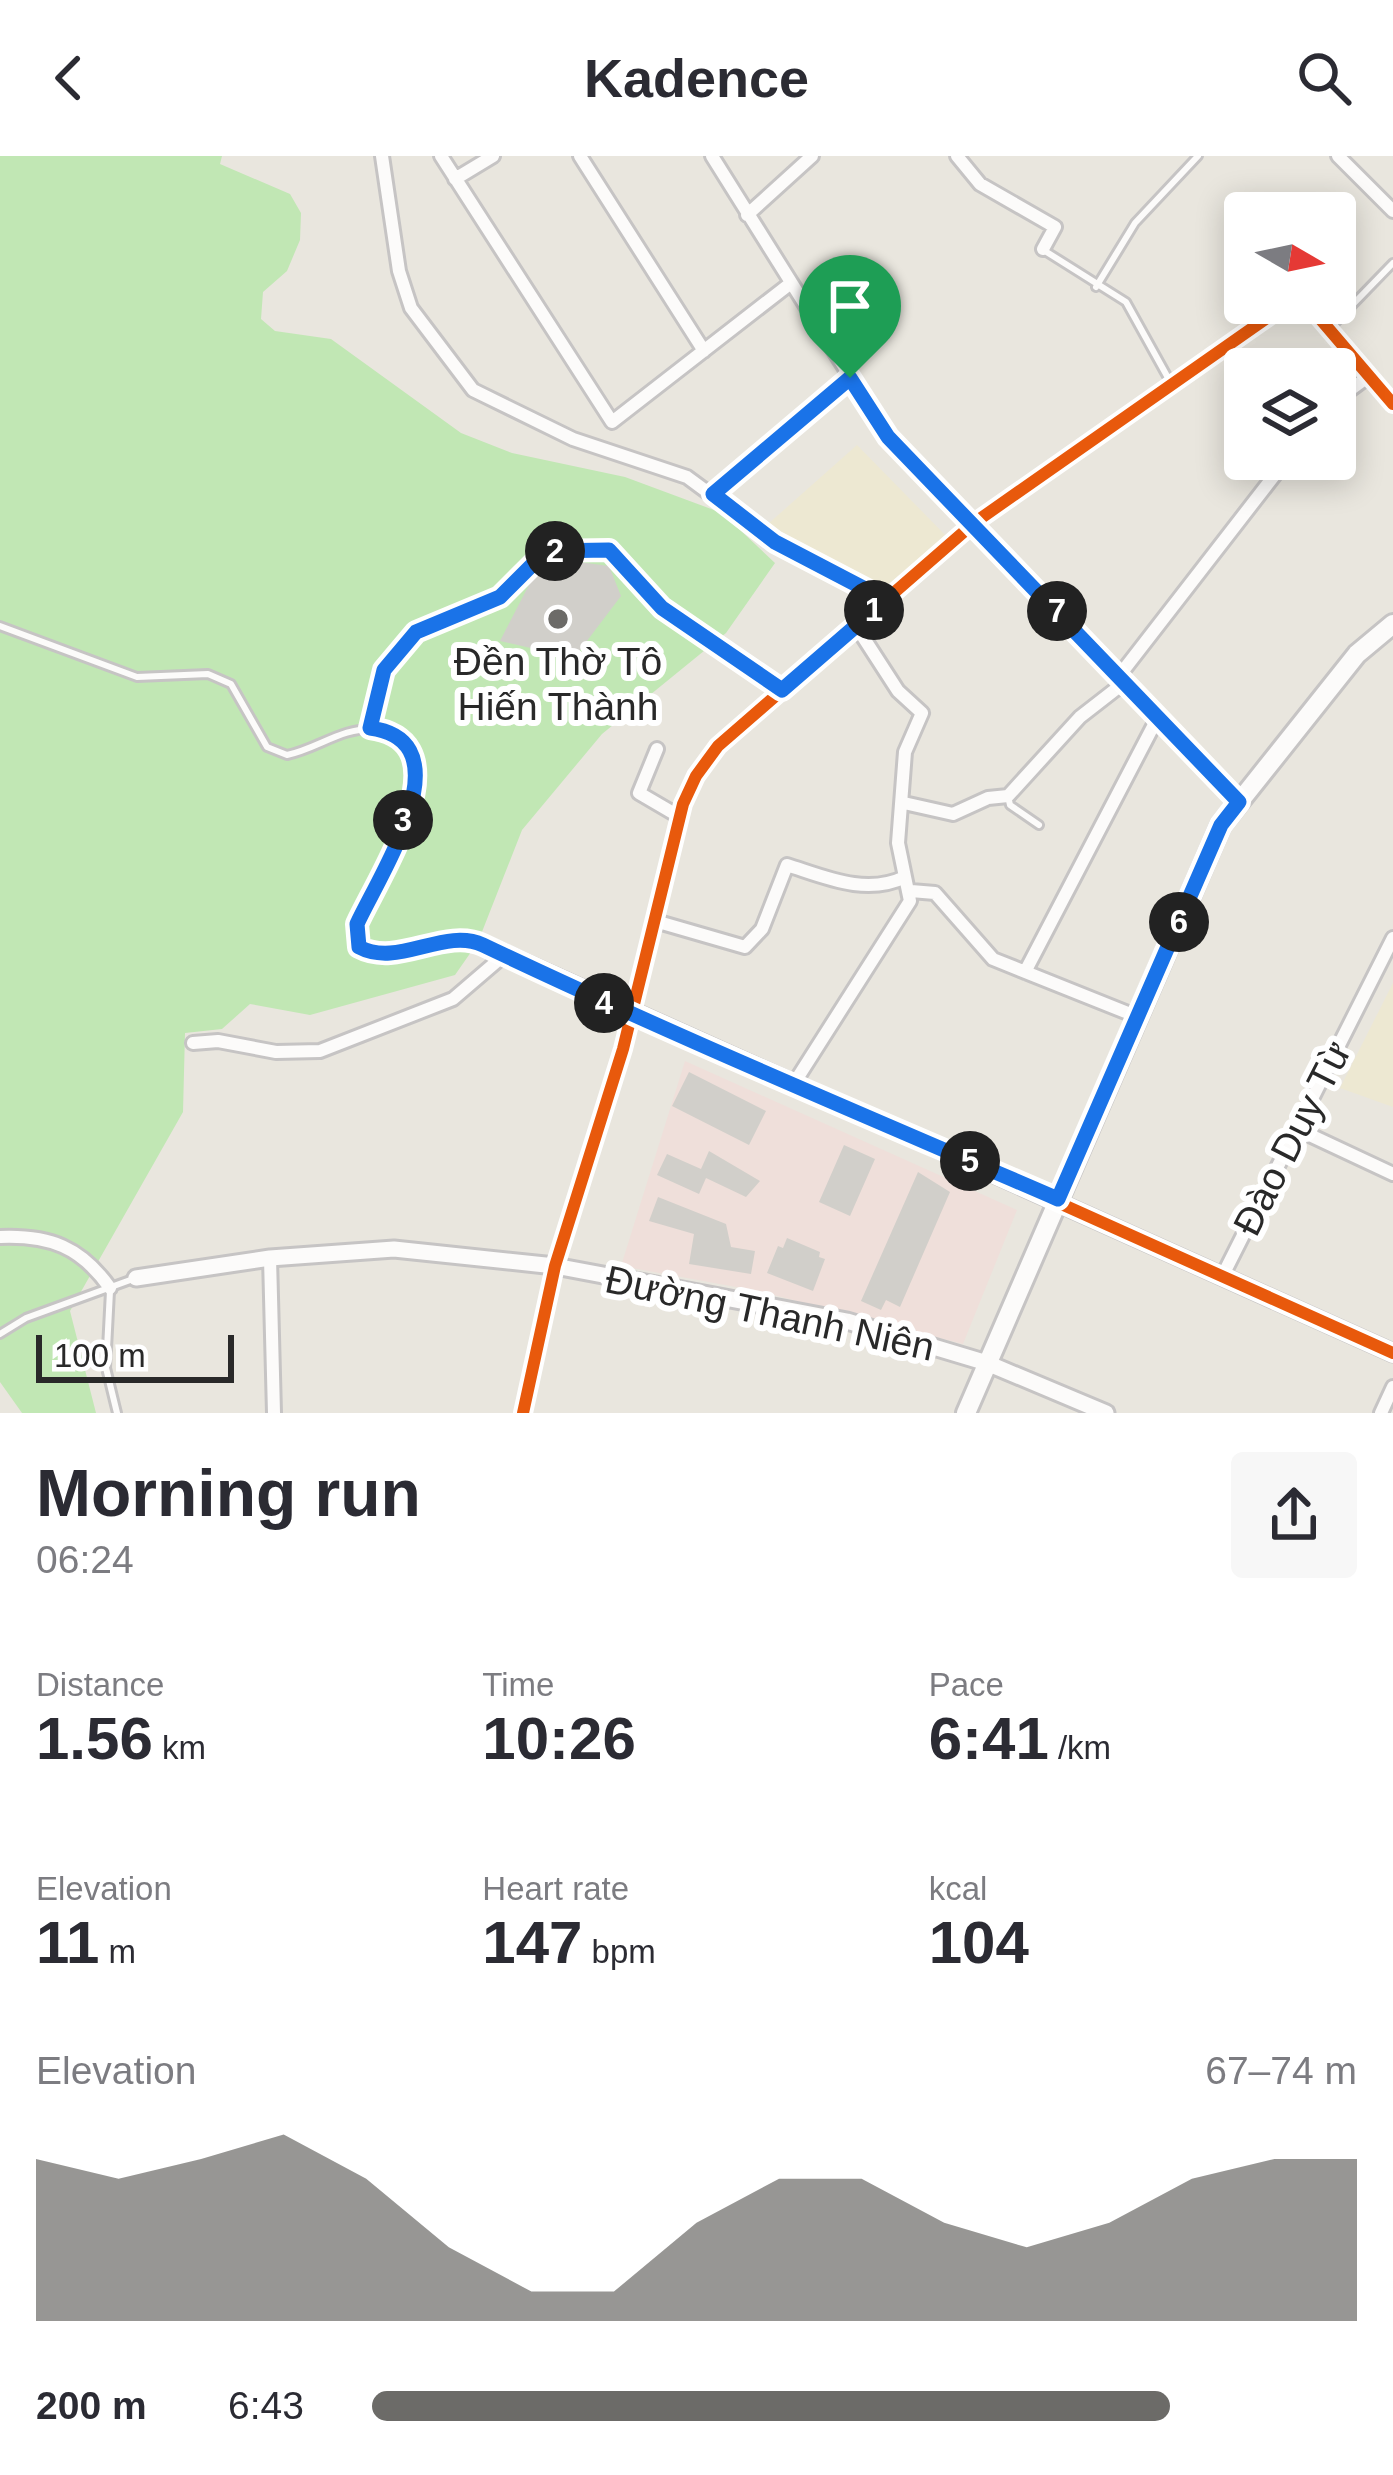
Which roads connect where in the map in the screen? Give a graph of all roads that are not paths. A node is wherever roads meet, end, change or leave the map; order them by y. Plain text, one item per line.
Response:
1 (382, 156) edge
2 (441, 156) edge
3 (493, 156) edge
4 (580, 156) edge
5 (712, 156) edge
6 (812, 156) edge
7 (957, 156) edge
8 (1198, 156) edge
9 (1338, 156) edge
10 (455, 179) junction
11 (1393, 211) edge
12 (747, 214) junction
13 (1043, 249) joint
14 (1393, 263) edge
15 (791, 284) junction
16 (1096, 286) junction
17 (1329, 329) junction
18 (704, 351) junction
19 (1369, 376) junction
20 (850, 378) junction
21 (1172, 385) junction
22 (1356, 386) edge
23 (1393, 404) edge
24 (1271, 480) edge
25 (713, 494) junction
26 (974, 524) junction
27 (886, 600) junction
28 (1393, 624) edge
29 (0, 626) edge
30 (856, 626) junction
31 (1122, 679) junction
32 (782, 690) junction
33 (1158, 717) junction
34 (370, 728) junction
35 (658, 749) dead end
36 (1008, 796) junction
37 (1239, 802) junction
38 (904, 803) junction
39 (680, 817) junction
40 (1040, 825) dead end
41 (904, 877) junction
42 (911, 891) junction
43 (655, 921) junction
44 (1393, 938) edge
45 (478, 942) joint
46 (502, 956) junction
47 (1025, 972) junction
48 (632, 1015) junction
49 (1138, 1017) junction
50 (194, 1043) dead end
51 (794, 1085) junction
52 (1297, 1129) junction
53 (1393, 1174) edge
54 (1058, 1199) junction
55 (0, 1237) edge
56 (270, 1258) junction
57 (555, 1266) junction
58 (1224, 1273) junction
59 (136, 1278) joint
60 (110, 1288) junction
61 (0, 1334) edge
62 (1393, 1353) edge
63 (987, 1363) junction
64 (1393, 1388) edge
65 (116, 1413) edge
66 (274, 1413) edge
67 (523, 1413) edge
68 (966, 1413) edge
69 (1106, 1413) edge
70 (1381, 1413) edge

1 - 25 street
2 - 10 street
3 - 10 street
4 - 18 street
5 - 12 street
6 - 12 street
7 - 13 street
8 - 16 lane
9 - 11 street
10 - 18 street
12 - 15 street
13 - 16 lane
14 - 17 lane
15 - 18 street
15 - 20 street
16 - 21 lane
17 - 19 street
17 - 21 street
19 - 22 street
19 - 23 street
20 - 25 street
20 - 26 street
21 - 26 street
24 - 31 street
25 - 27 street
26 - 27 street
26 - 31 street
27 - 30 street
28 - 37 main road
29 - 34 lane
30 - 32 street
30 - 38 street
31 - 33 street
31 - 36 street
32 - 34 lane
32 - 39 street
33 - 37 street
33 - 47 street
34 - 45 lane
35 - 39 street
36 - 38 street
36 - 40 lane
37 - 49 main road
38 - 41 street
39 - 43 street
41 - 42 street
41 - 43 street
42 - 47 street
42 - 51 street
43 - 48 street
44 - 52 street, Đào Duy Từ
45 - 46 street
46 - 48 street
46 - 50 street
47 - 49 street
48 - 51 street
48 - 57 street
49 - 54 main road
51 - 54 street
52 - 53 street
52 - 58 street, Đào Duy Từ
54 - 58 street
54 - 63 main road
55 - 60 street
56 - 57 street, Đường Thanh Niên
56 - 59 street, Đường Thanh Niên
56 - 66 street
57 - 63 street, Đường Thanh Niên
57 - 67 street
58 - 62 street
59 - 60 lane
60 - 61 lane
60 - 65 lane
63 - 68 main road
63 - 69 street, Đường Thanh Niên
64 - 70 street

